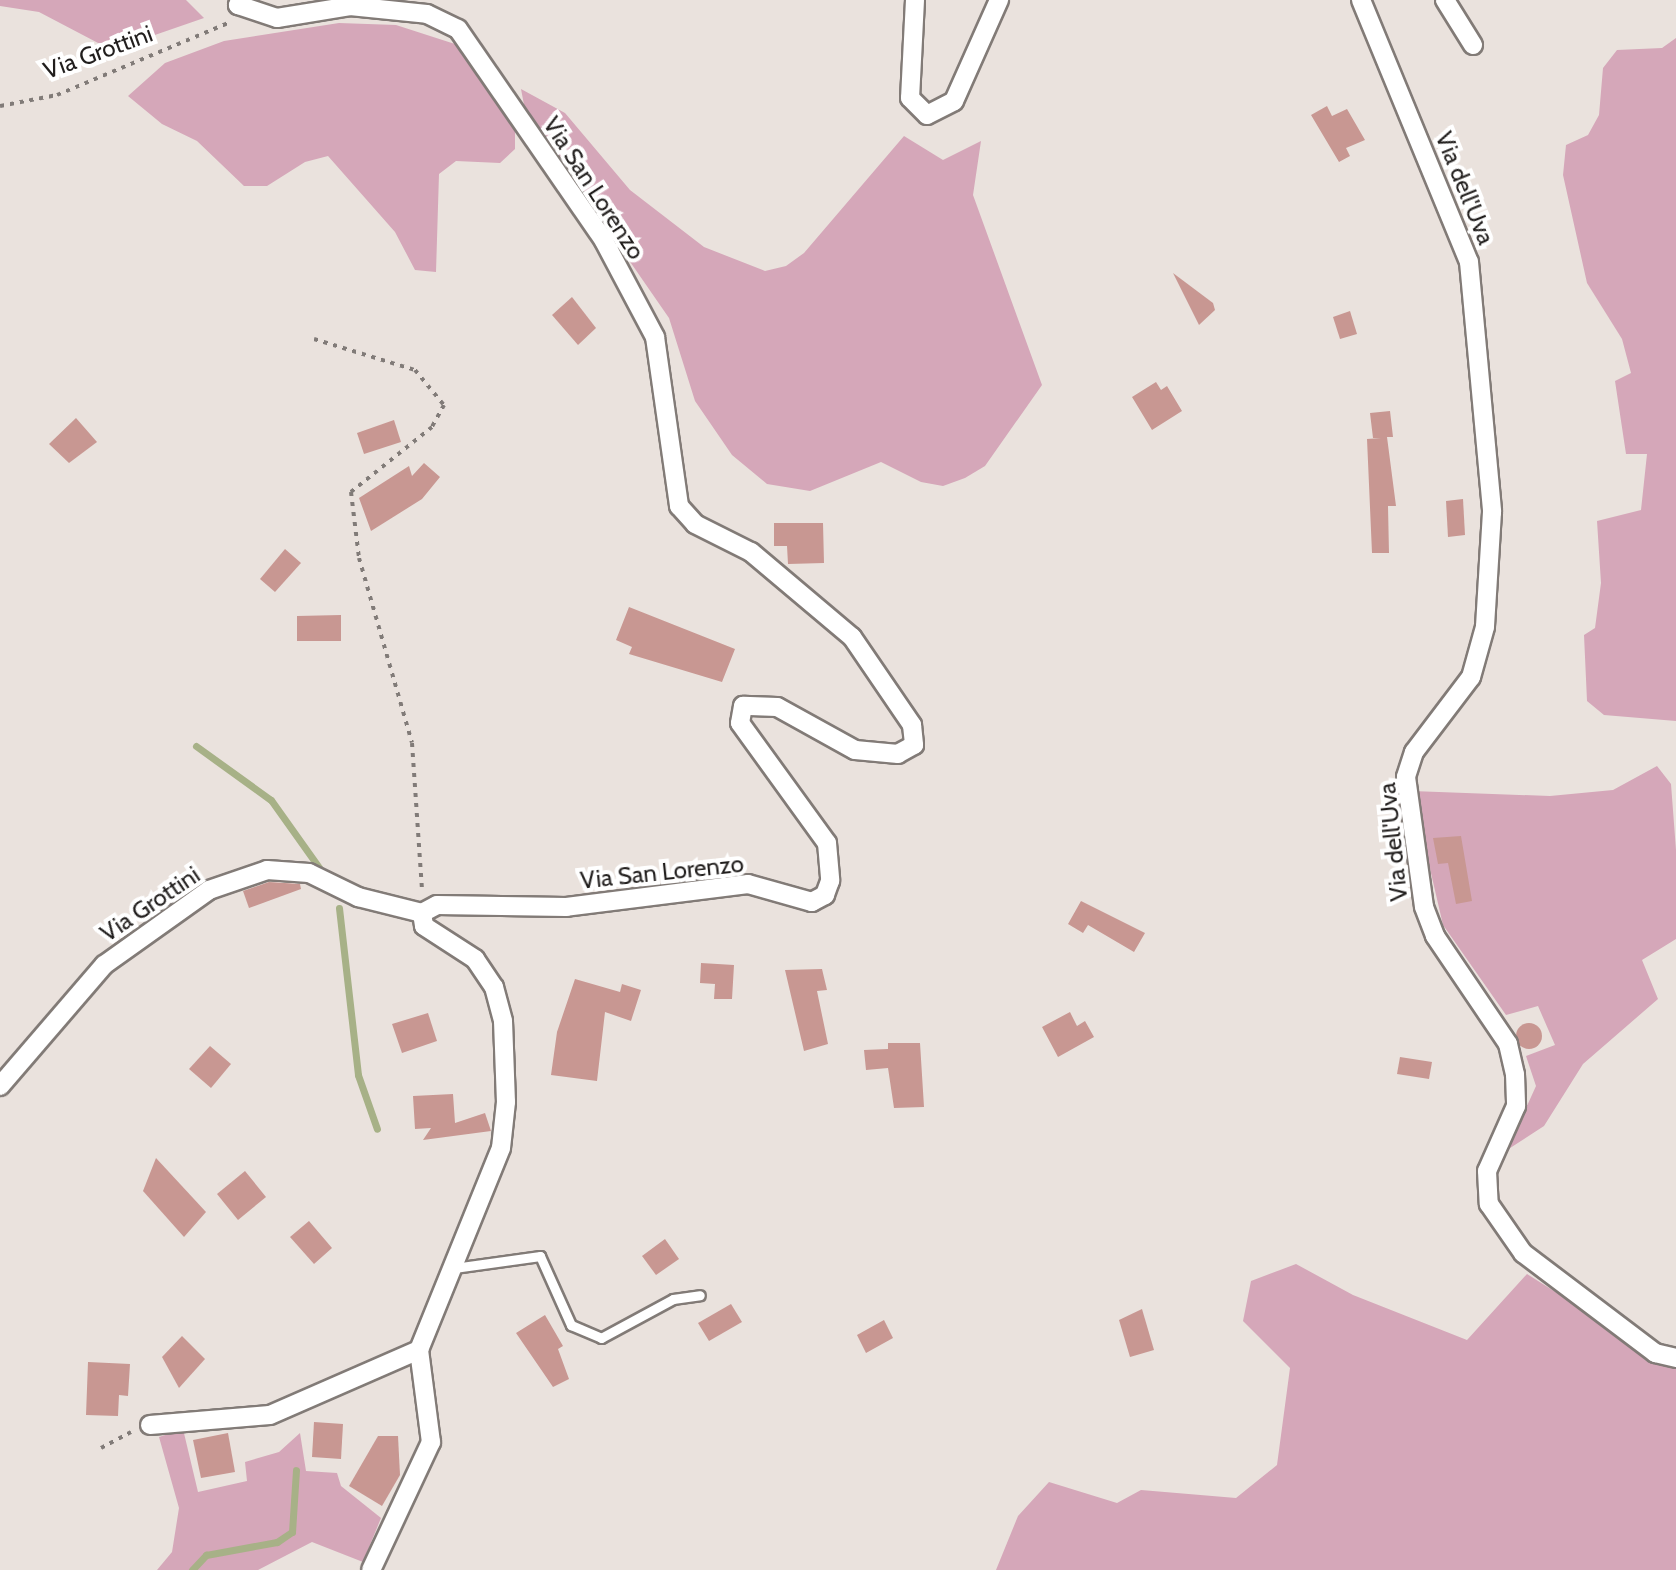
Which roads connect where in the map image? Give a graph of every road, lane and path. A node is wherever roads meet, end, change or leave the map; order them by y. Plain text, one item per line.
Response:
1 (915, 0) edge
2 (999, 0) edge
3 (1361, 0) edge
4 (1445, 0) edge
5 (246, 4) edge
6 (1473, 45) dead end
7 (0, 106) edge
8 (314, 339) dead end
9 (422, 913) junction
10 (0, 1086) edge
11 (454, 1268) junction
12 (700, 1295) dead end
13 (419, 1350) junction
14 (1676, 1358) edge
15 (150, 1425) joint
16 (101, 1448) dead end
17 (371, 1570) edge

1 - 2 street
3 - 14 street, Via dell'Uva
4 - 6 street
5 - 7 path, Via Grottini
5 - 9 street, Via San Lorenzo
8 - 9 path
9 - 10 street, Via Grottini
9 - 11 street
11 - 12 lane
11 - 13 street
13 - 15 street
13 - 17 street
15 - 16 path

